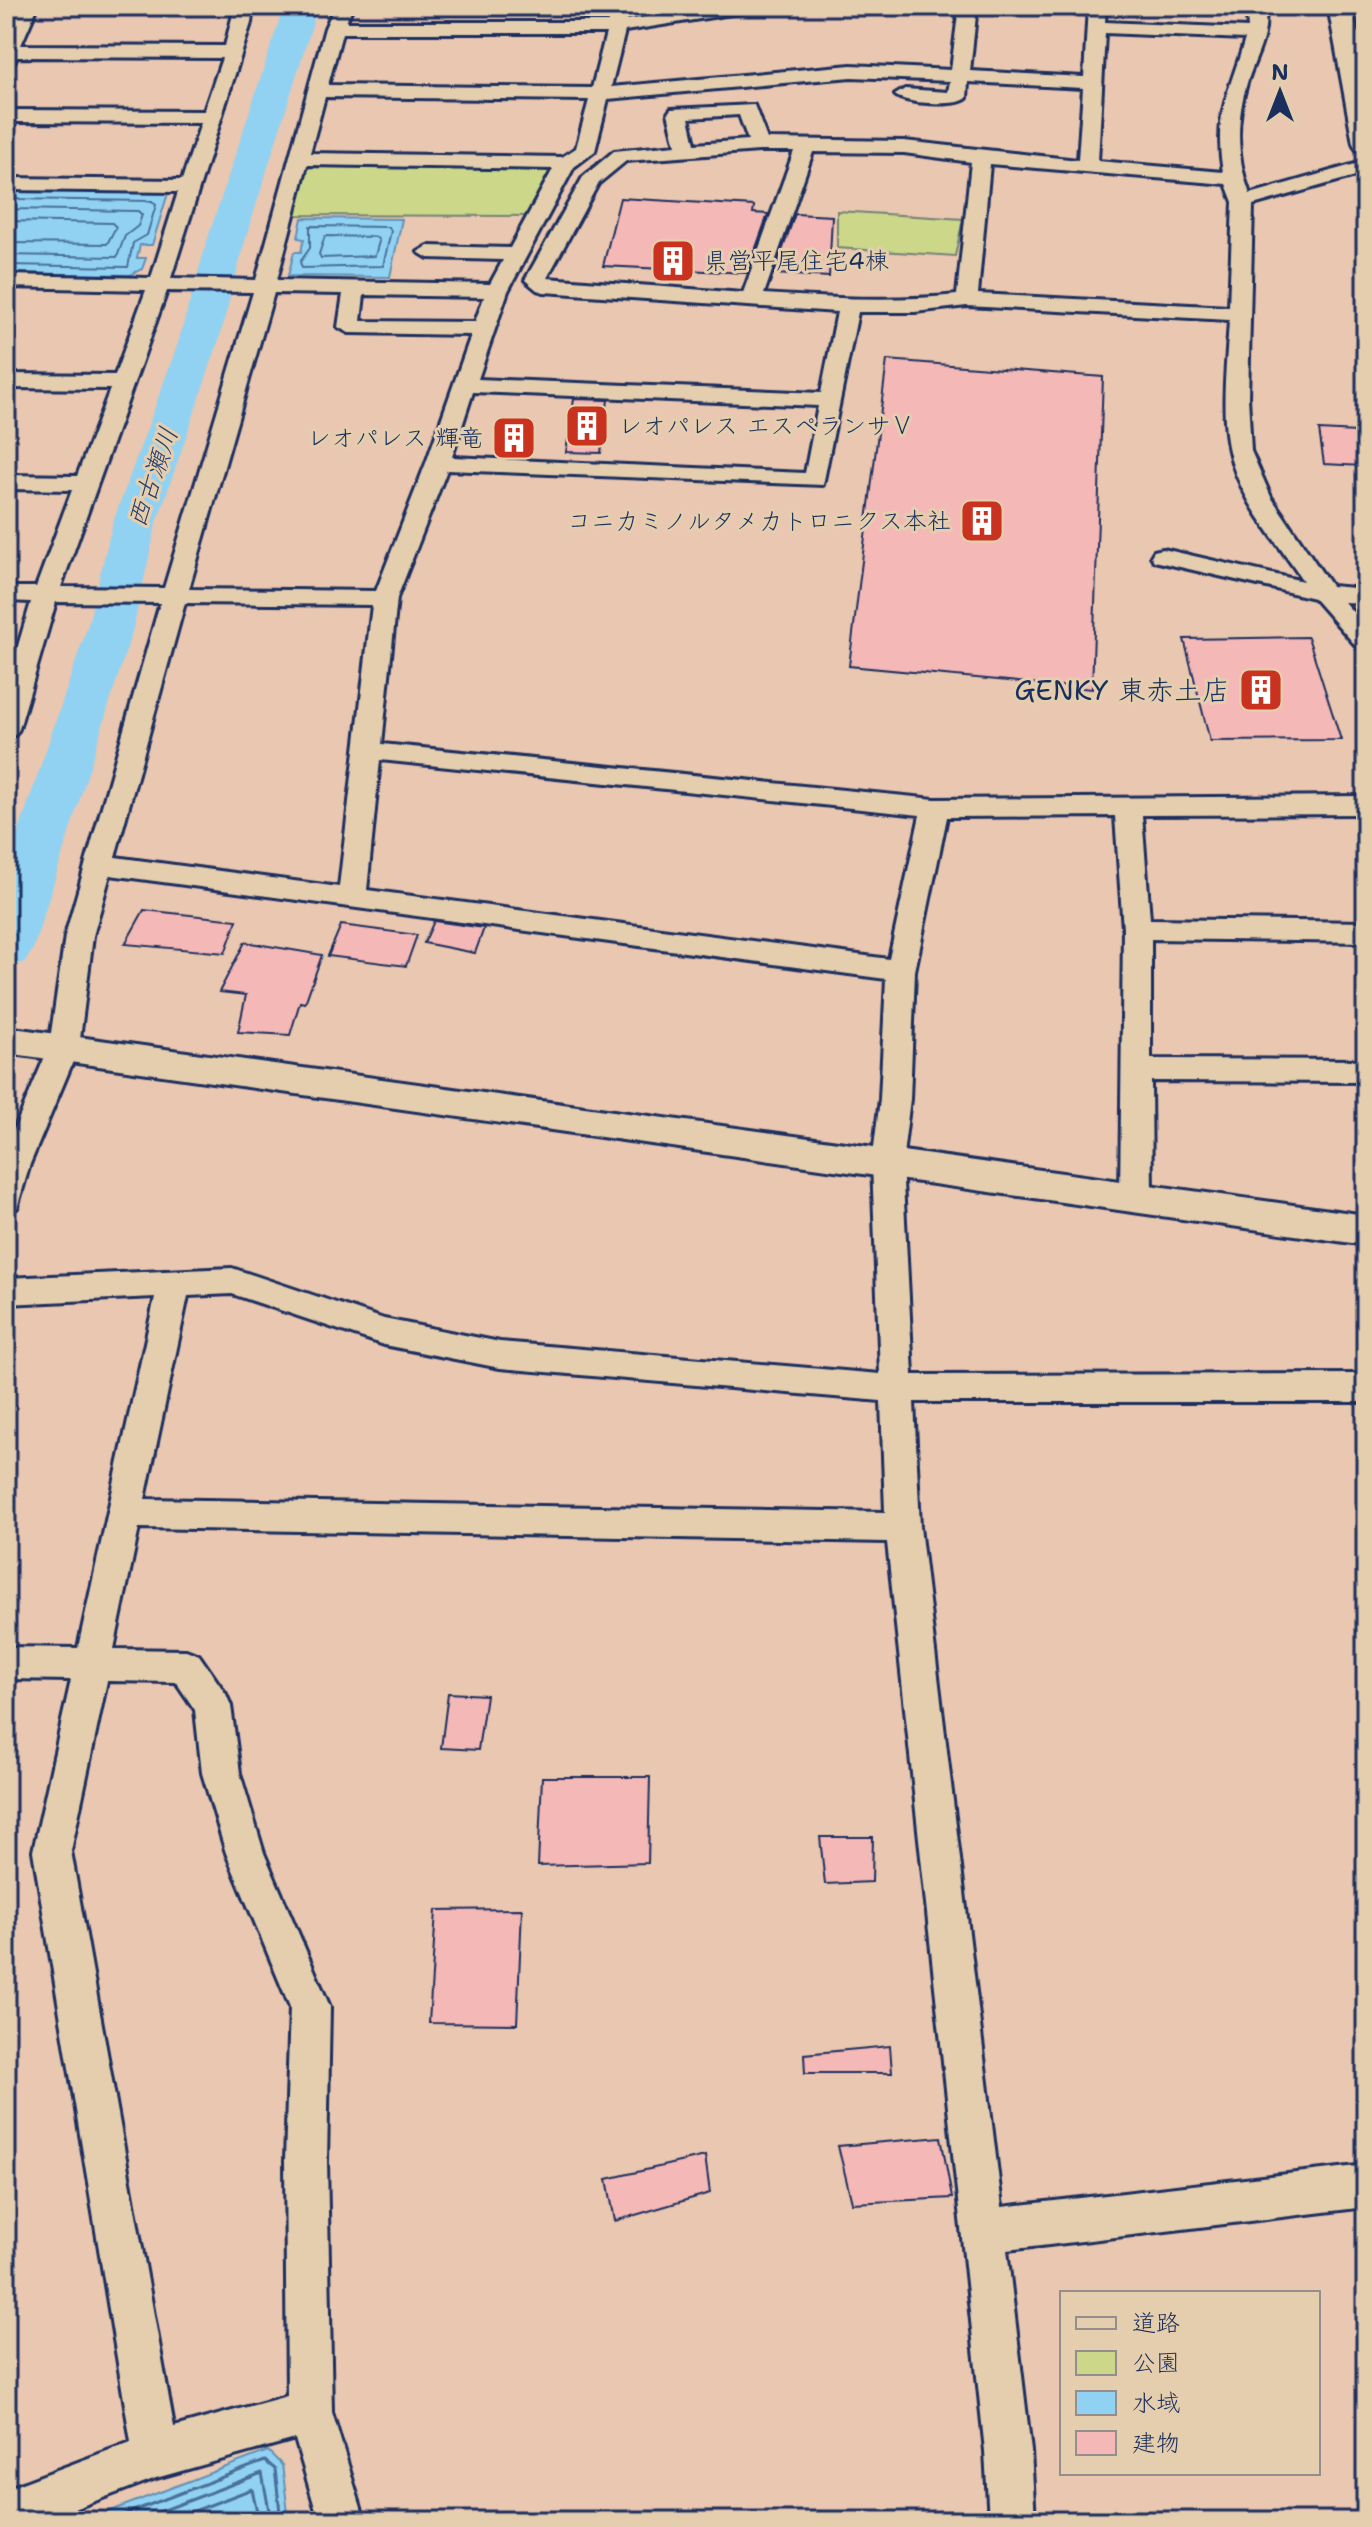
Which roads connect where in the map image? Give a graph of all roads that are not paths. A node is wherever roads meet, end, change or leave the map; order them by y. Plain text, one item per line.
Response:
1 (29, 6) edge
2 (244, 6) edge
3 (344, 6) edge
4 (617, 6) edge
5 (750, 6) edge
6 (968, 6) edge
7 (1097, 6) edge
8 (1255, 6) edge
9 (1340, 6) edge
10 (617, 27) junction
11 (1097, 27) junction
12 (334, 28) junction
13 (1258, 34) junction
14 (1355, 39) edge
15 (231, 52) junction
16 (8, 55) edge
17 (958, 75) junction
18 (796, 76) junction
19 (1095, 83) junction
20 (317, 91) junction
21 (847, 92) dead end
22 (602, 94) junction
23 (878, 94) dead end
24 (6, 116) edge
25 (212, 117) junction
26 (1366, 143) edge
27 (759, 145) junction
28 (806, 145) junction
29 (687, 150) junction
30 (981, 157) junction
31 (297, 159) junction
32 (566, 163) junction
33 (1088, 165) junction
34 (1366, 167) edge
35 (1233, 179) junction
36 (6, 184) edge
37 (188, 186) junction
38 (1243, 202) junction
39 (428, 252) dead end
40 (516, 254) junction
41 (6, 281) edge
42 (159, 284) junction
43 (254, 286) junction
44 (354, 289) junction
45 (497, 291) junction
46 (752, 298) junction
47 (967, 300) junction
48 (849, 306) junction
49 (1241, 314) junction
50 (483, 329) junction
51 (6, 381) edge
52 (122, 382) junction
53 (463, 385) junction
54 (829, 400) junction
55 (438, 463) junction
56 (6, 482) edge
57 (86, 483) junction
58 (1163, 556) dead end
59 (1323, 593) junction
60 (6, 594) edge
61 (46, 594) junction
62 (164, 596) junction
63 (1366, 596) edge
64 (385, 598) junction
65 (1366, 642) edge
66 (6, 726) edge
67 (370, 751) junction
68 (1366, 805) edge
69 (1128, 807) junction
70 (935, 808) junction
71 (99, 864) junction
72 (352, 897) junction
73 (1137, 929) junction
74 (1366, 932) edge
75 (901, 971) junction
76 (6, 1040) edge
77 (64, 1047) junction
78 (1138, 1070) junction
79 (1366, 1071) edge
80 (887, 1163) junction
81 (1136, 1198) junction
82 (6, 1200) edge
83 (1366, 1230) edge
84 (174, 1286) junction
85 (6, 1291) edge
86 (1366, 1388) edge
87 (895, 1389) junction
88 (124, 1513) junction
89 (903, 1527) junction
90 (92, 1662) junction
91 (6, 1663) edge
92 (1366, 2186) edge
93 (983, 2231) junction
94 (310, 2412) junction
95 (156, 2455) junction
96 (6, 2512) edge
97 (342, 2521) edge
98 (1012, 2521) edge

1 - 16 street
2 - 15 street
3 - 12 street
4 - 10 street
5 - 10 street
6 - 17 street
7 - 11 street
8 - 13 street
9 - 14 main road
10 - 12 street
10 - 22 street
11 - 13 street
11 - 19 street
12 - 20 street
13 - 35 street
14 - 26 main road
15 - 16 street
15 - 25 street
17 - 18 street
17 - 19 street
17 - 23 street
18 - 21 street
18 - 22 street
19 - 33 street
20 - 22 street
20 - 31 street
22 - 32 street
24 - 25 street
25 - 37 street
27 - 28 street
27 - 29 street
27 - 29 street
28 - 30 street
28 - 46 street
29 - 46 street
30 - 33 street
30 - 47 street
31 - 32 street
31 - 43 street
32 - 40 street
33 - 35 street
34 - 38 street
35 - 38 street
36 - 37 street
37 - 42 street
38 - 49 street
39 - 40 street
40 - 45 street
41 - 42 street
42 - 43 street
42 - 52 street
43 - 44 street
43 - 62 street
44 - 45 street
44 - 50 street
45 - 50 street
46 - 48 street
47 - 48 street
47 - 49 street
48 - 54 street
49 - 59 street
50 - 53 street
51 - 52 street
52 - 57 street
53 - 54 street
53 - 55 street
54 - 55 street
55 - 64 street
56 - 57 street
57 - 61 street
58 - 59 street
59 - 63 street
59 - 65 street
60 - 61 street
61 - 62 street
61 - 66 street
62 - 64 street
62 - 71 street
64 - 67 street
67 - 70 street
67 - 72 street
68 - 69 street
69 - 70 street
69 - 73 street
70 - 75 street
71 - 72 street
71 - 77 street
72 - 75 street
73 - 74 street
73 - 78 street
75 - 80 street
76 - 77 street
77 - 80 street
77 - 82 street
78 - 79 street
78 - 81 street
80 - 81 street
80 - 87 street
81 - 83 street
84 - 85 street
84 - 87 street
84 - 88 street
86 - 87 street
87 - 89 street
88 - 89 street
88 - 90 street
89 - 93 street
90 - 91 street
90 - 94 street
90 - 95 street
92 - 93 street
93 - 98 street
94 - 95 street
94 - 97 street
95 - 96 street

